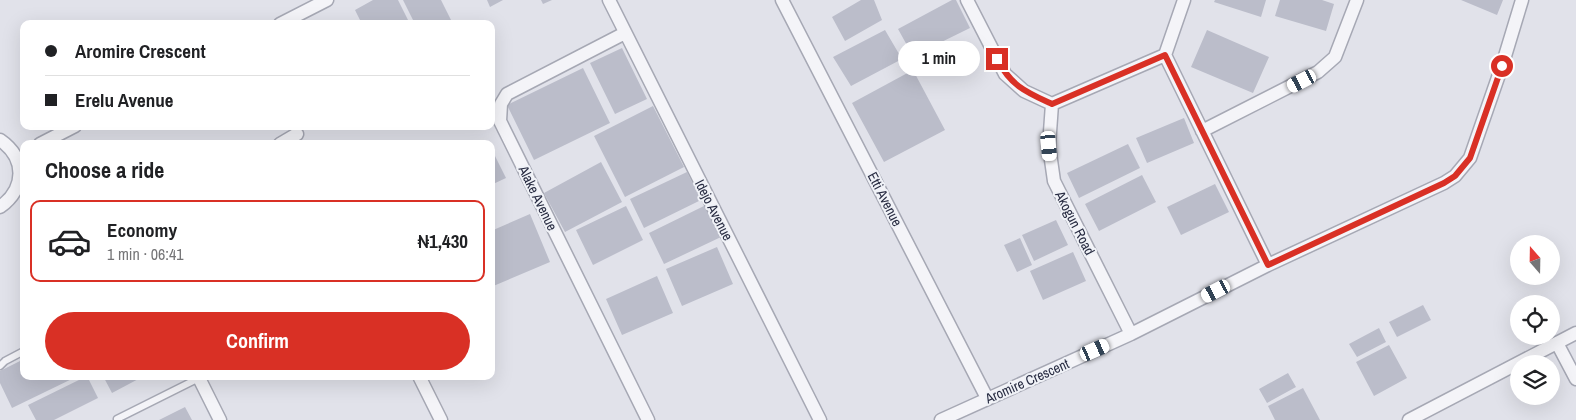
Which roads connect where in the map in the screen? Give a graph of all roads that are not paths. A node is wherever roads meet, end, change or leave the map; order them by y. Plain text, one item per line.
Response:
1 (327, 0) edge
2 (609, 0) edge
3 (782, 0) edge
4 (967, 0) edge
5 (1184, 0) edge
6 (1356, 0) edge
7 (1522, 0) edge
8 (288, 20) edge
9 (625, 33) junction
10 (1165, 55) junction
11 (1052, 104) junction
12 (67, 130) edge
13 (1202, 131) junction
14 (0, 140) edge
15 (48, 140) edge
16 (20, 154) edge
17 (0, 207) edge
18 (1268, 265) junction
19 (1576, 332) edge
20 (1131, 334) junction
21 (1560, 341) edge
22 (1553, 345) edge
23 (1558, 345) edge
24 (20, 353) edge
25 (0, 366) edge
26 (1576, 379) edge
27 (192, 380) edge
28 (200, 380) edge
29 (421, 380) edge
30 (987, 398) junction
31 (117, 420) edge
32 (220, 420) edge
33 (441, 420) edge
34 (648, 420) edge
35 (820, 420) edge
36 (941, 420) edge
37 (1409, 420) edge

1 - 8 street
2 - 9 street, Idejo Avenue
3 - 30 street, Etti Avenue
4 - 11 street
5 - 10 street
6 - 13 street
7 - 18 street, Aromire Crescent
9 - 34 street, Alake Avenue
9 - 35 street, Idejo Avenue
10 - 11 street
10 - 13 street
11 - 20 street, Akogun Road
12 - 15 street
13 - 18 street
14 - 16 street
16 - 17 street
18 - 20 street, Aromire Crescent
19 - 21 street
20 - 30 street, Aromire Crescent
22 - 37 street
23 - 26 street
24 - 25 lane
27 - 31 lane
28 - 32 street
29 - 33 street
30 - 36 street, Aromire Crescent

